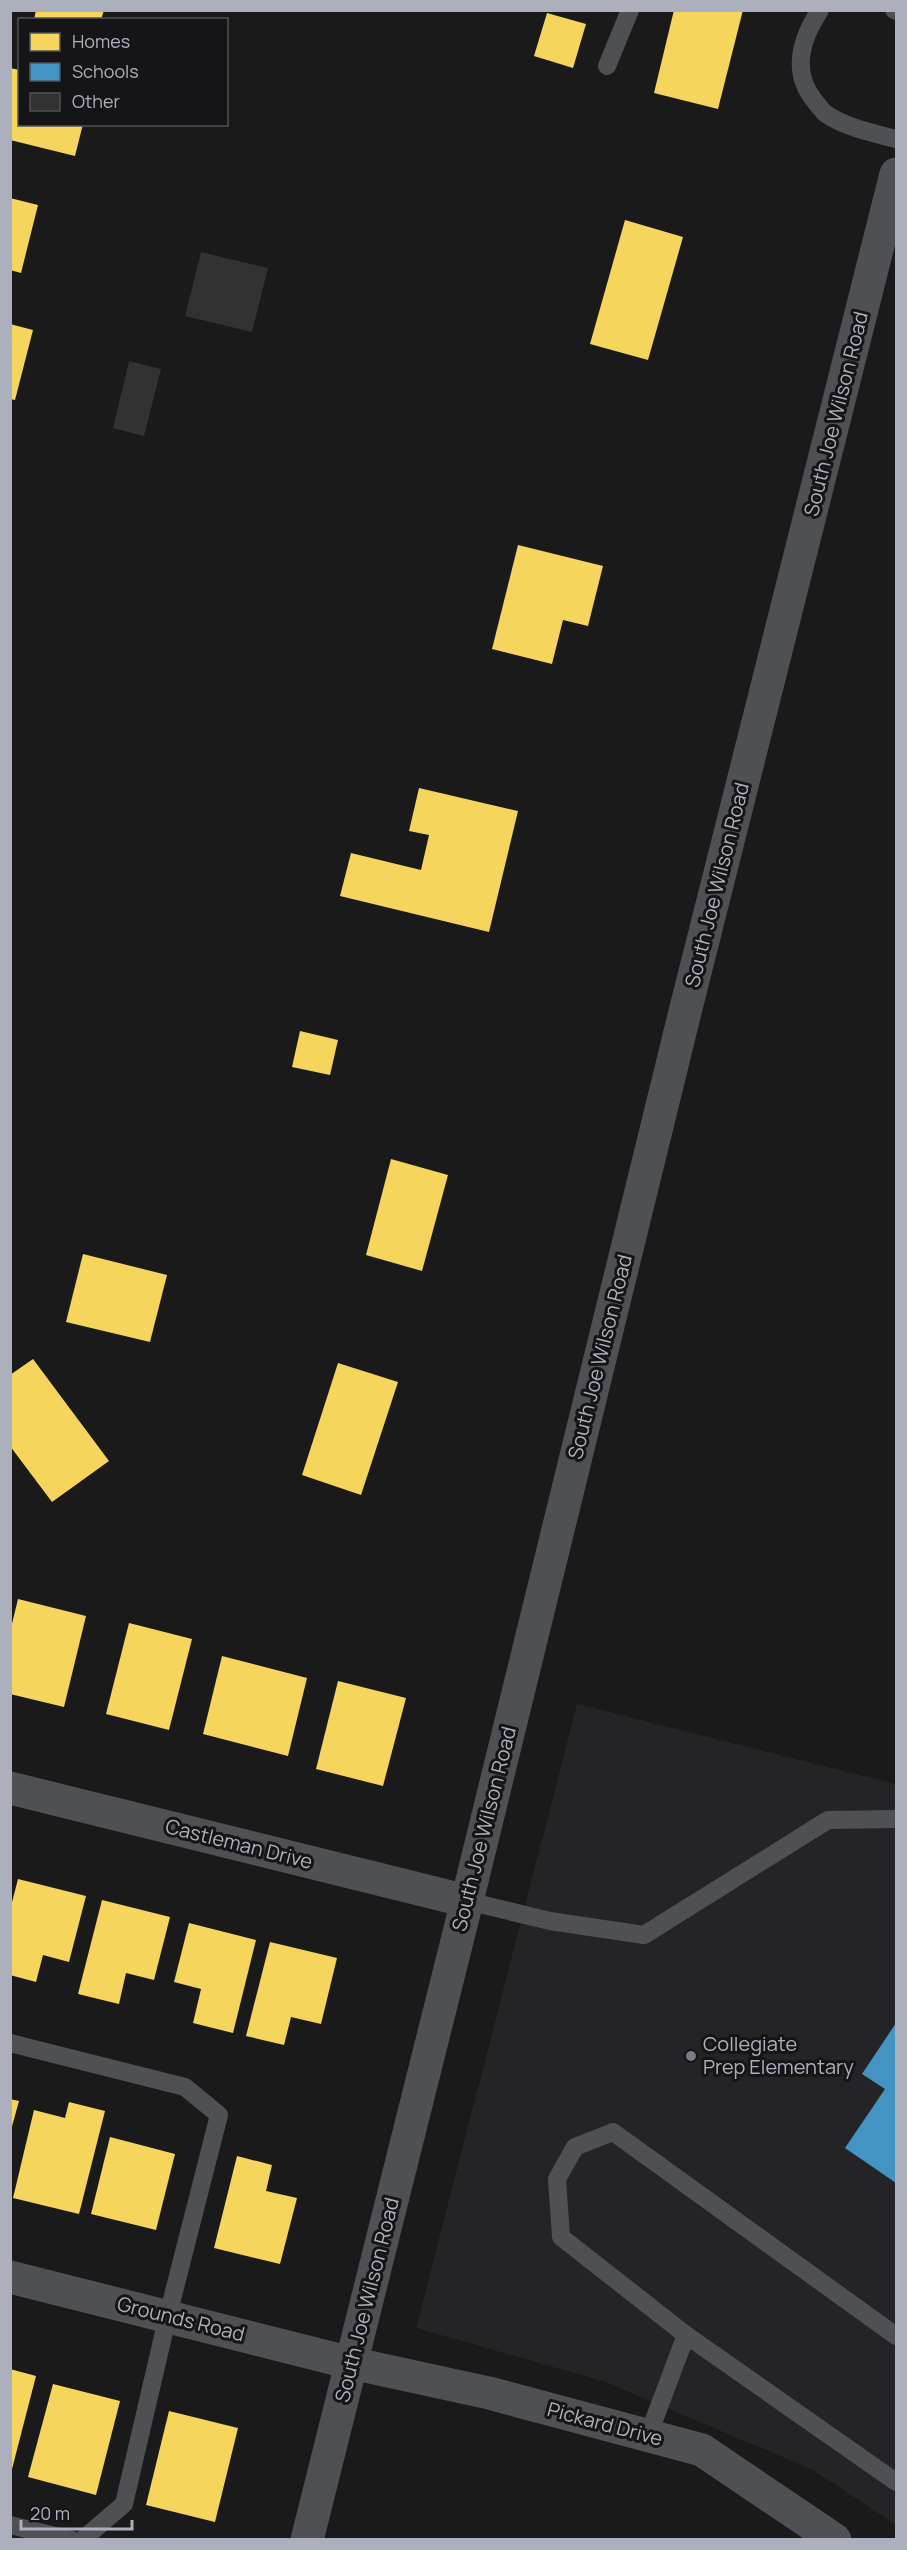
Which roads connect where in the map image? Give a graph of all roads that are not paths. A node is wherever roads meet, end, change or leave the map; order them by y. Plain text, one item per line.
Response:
1 (630, 10) edge
2 (820, 10) edge
3 (607, 66) dead end
4 (897, 139) edge
5 (897, 174) edge
6 (10, 1788) edge
7 (897, 1819) edge
8 (466, 1901) junction
9 (10, 2043) edge
10 (10, 2277) edge
11 (168, 2315) junction
12 (686, 2335) junction
13 (897, 2336) edge
14 (351, 2363) junction
15 (648, 2436) junction
16 (897, 2482) edge
17 (10, 2524) edge
18 (72, 2540) edge
19 (82, 2540) edge
20 (307, 2540) edge
21 (835, 2540) edge

1 - 3 lane
2 - 4 lane
5 - 8 street, South Joe Wilson Road
6 - 8 street, Castleman Drive
7 - 8 lane
8 - 14 street, South Joe Wilson Road
9 - 11 lane
10 - 11 street, Grounds Road
11 - 14 street, Grounds Road
11 - 19 lane
12 - 13 lane
12 - 15 lane
12 - 16 lane
14 - 15 street, Pickard Drive
14 - 20 street, South Joe Wilson Road
15 - 21 street, Pickard Drive
17 - 18 lane

